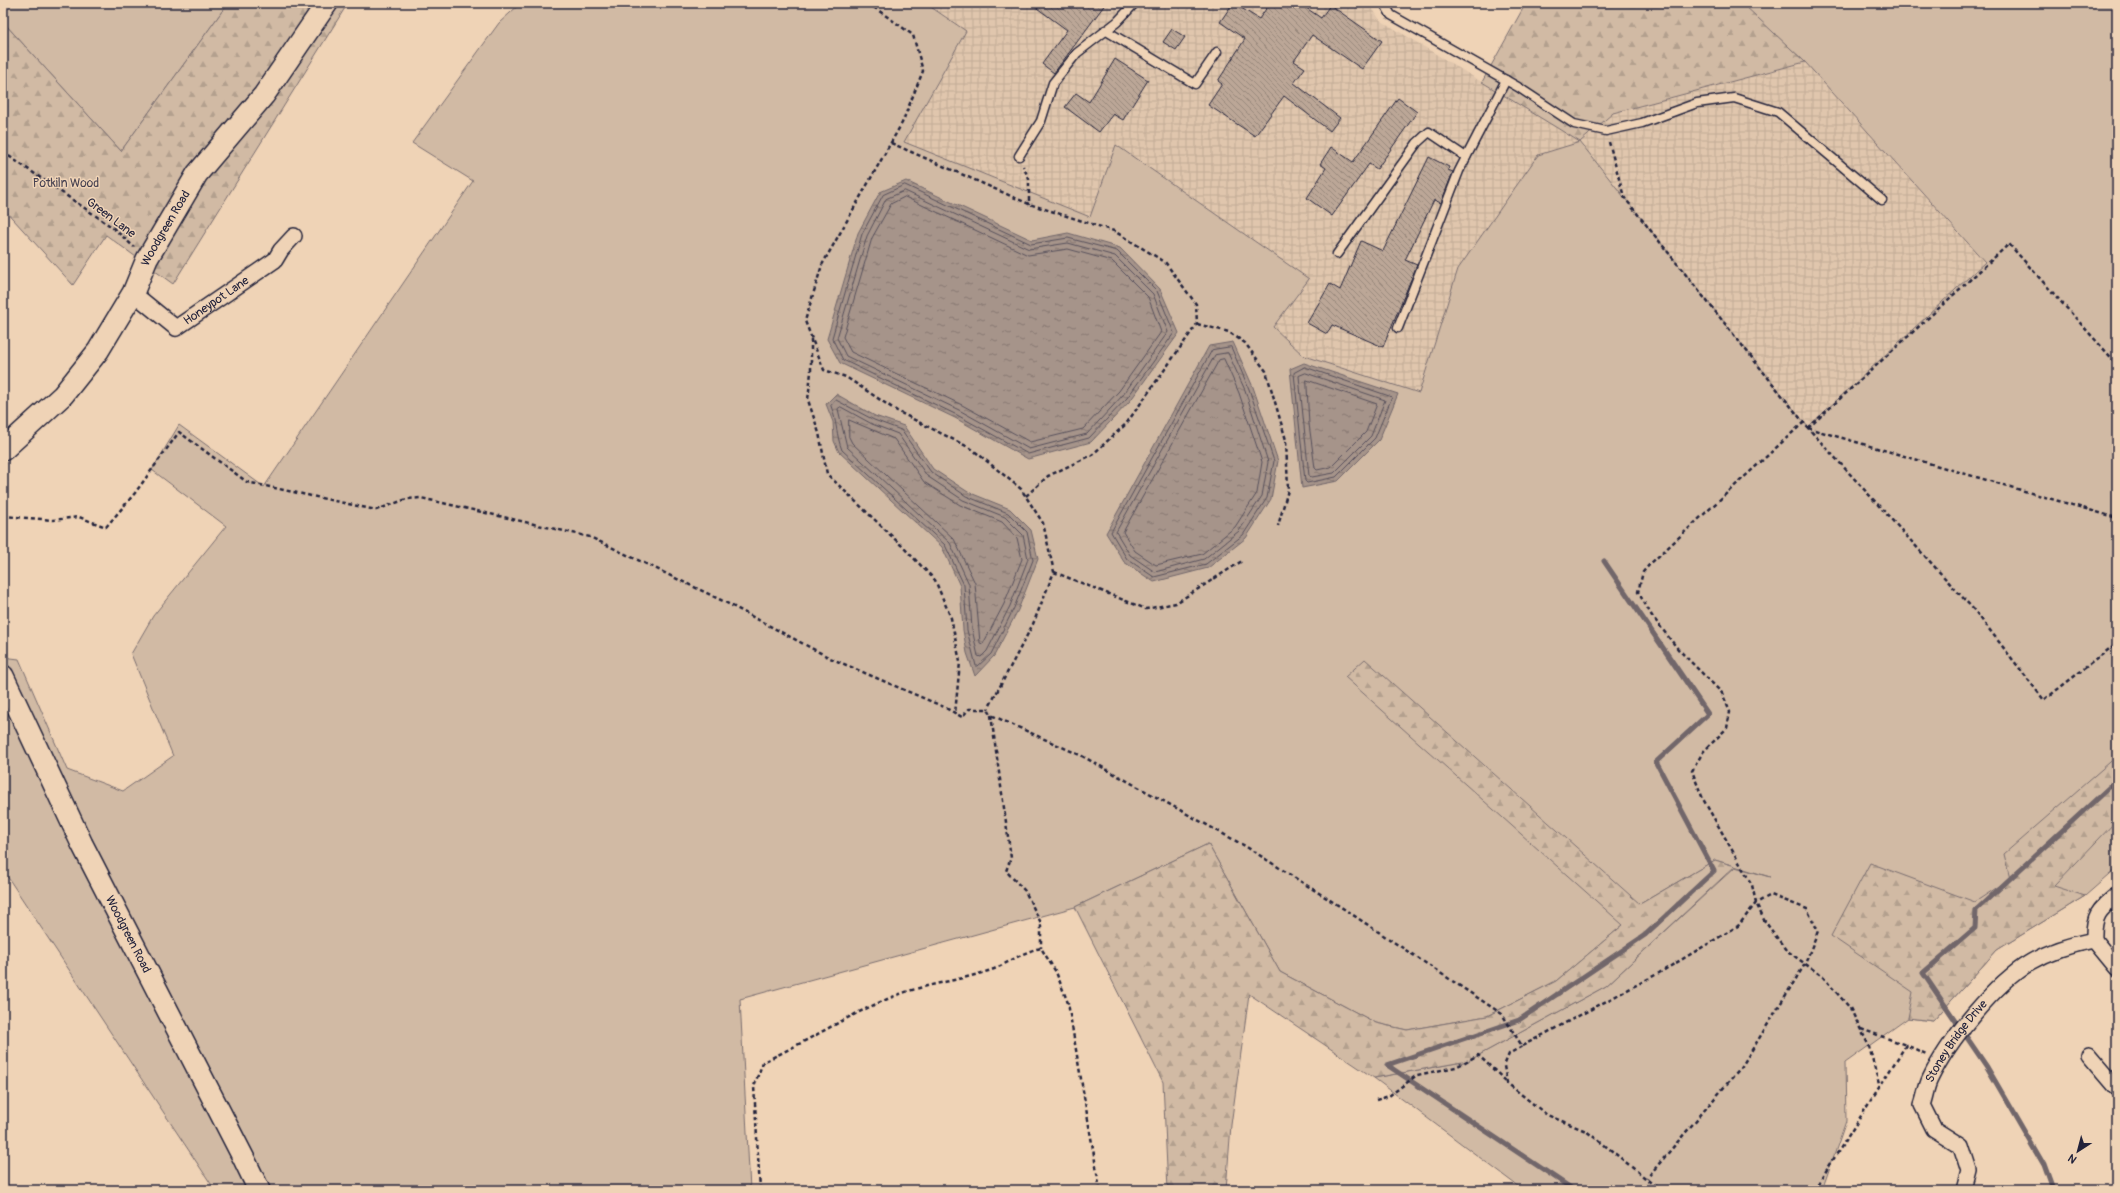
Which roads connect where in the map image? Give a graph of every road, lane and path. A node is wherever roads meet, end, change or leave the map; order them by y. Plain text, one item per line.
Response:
1 (327, 3) edge
2 (868, 3) edge
3 (1135, 3) edge
4 (1384, 3) edge
5 (1105, 30) junction
6 (1217, 52) dead end
7 (1506, 80) junction
8 (1606, 131) junction
9 (892, 143) junction
10 (3, 152) edge
11 (1019, 156) joint
12 (1466, 157) junction
13 (1882, 200) dead end
14 (1030, 204) junction
15 (294, 236) dead end
16 (1337, 254) dead end
17 (147, 259) junction
18 (134, 293) junction
19 (1197, 324) junction
20 (1398, 328) dead end
21 (811, 336) junction
22 (2117, 364) edge
23 (1804, 422) junction
24 (1808, 428) junction
25 (3, 450) edge
26 (1026, 496) junction
27 (3, 516) edge
28 (2117, 518) edge
29 (1278, 526) dead end
30 (1242, 561) dead end
31 (1054, 572) junction
32 (2117, 643) edge
33 (3, 676) edge
34 (988, 709) junction
35 (955, 714) junction
36 (991, 715) junction
37 (2117, 894) edge
38 (1756, 903) junction
39 (2094, 940) junction
40 (1041, 948) junction
41 (1805, 964) junction
42 (2117, 968) edge
43 (1860, 1028) junction
44 (1906, 1045) junction
45 (1522, 1046) junction
46 (2088, 1054) dead end
47 (1941, 1061) junction
48 (2112, 1071) edge
49 (1508, 1083) junction
50 (1880, 1088) junction
51 (2117, 1088) edge
52 (1376, 1100) dead end
53 (1647, 1178) junction
54 (259, 1190) edge
55 (760, 1190) edge
56 (1100, 1190) edge
57 (1660, 1190) edge
58 (1814, 1190) edge
59 (1964, 1190) edge

1 - 17 street, Woodgreen Road
2 - 9 path
3 - 5 lane
4 - 7 lane
5 - 6 lane
5 - 11 lane
7 - 8 lane
7 - 12 lane
8 - 13 lane
8 - 23 path
9 - 14 path
9 - 21 path
10 - 17 path, Green Lane
11 - 14 path
12 - 16 lane
12 - 20 lane
14 - 19 path
15 - 18 street, Honeypot Lane
17 - 18 street, Woodgreen Road
18 - 25 street, Woodgreen Road
19 - 26 path
19 - 29 path
21 - 26 path
21 - 35 path
22 - 24 path
23 - 24 path
23 - 38 path
24 - 28 path
24 - 32 path
26 - 31 path
27 - 35 path
30 - 31 path
31 - 34 path
33 - 54 street, Woodgreen Road
34 - 35 path
34 - 36 path
36 - 40 path
36 - 45 path
37 - 39 street
38 - 41 path
38 - 41 path
38 - 45 path
39 - 42 street
39 - 47 street, Stoney Bridge Drive
40 - 55 path
40 - 56 path
41 - 43 path
41 - 53 path
43 - 44 path
43 - 50 path
44 - 47 path
44 - 50 path
45 - 49 path
46 - 48 street
47 - 59 street, Stoney Bridge Drive
48 - 51 street
49 - 52 path
49 - 53 path
50 - 58 path
53 - 57 path

